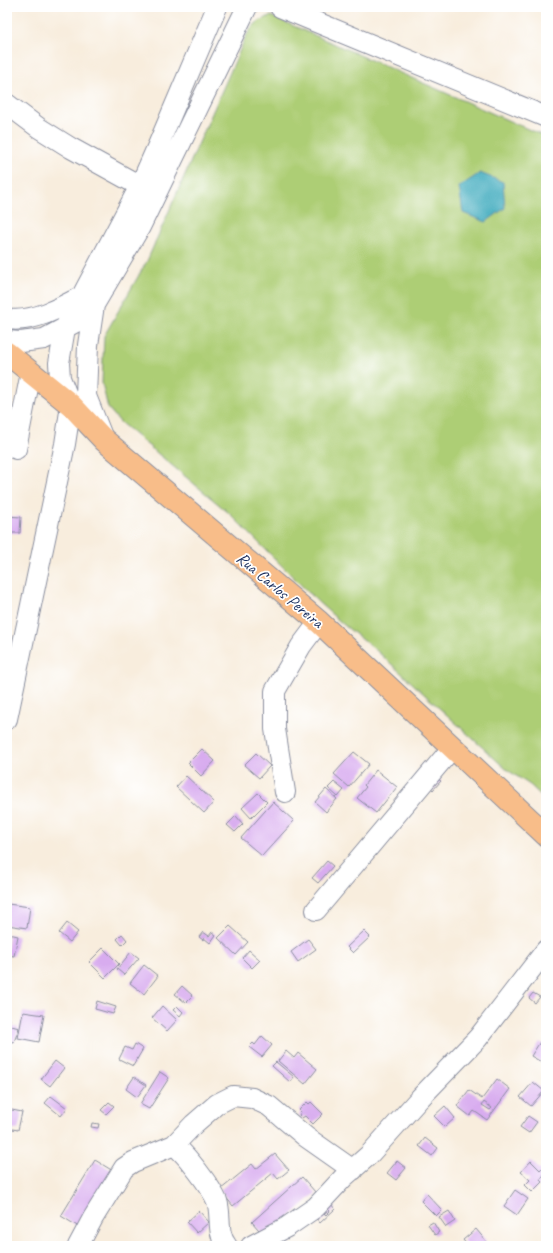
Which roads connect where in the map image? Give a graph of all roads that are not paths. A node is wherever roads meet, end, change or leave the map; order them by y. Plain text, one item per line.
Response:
1 (216, 7) edge
2 (247, 7) edge
3 (280, 7) edge
4 (7, 104) edge
5 (546, 117) edge
6 (140, 186) junction
7 (88, 300) junction
8 (7, 319) edge
9 (65, 328) junction
10 (7, 341) edge
11 (7, 353) edge
12 (30, 372) junction
13 (71, 405) junction
14 (104, 440) junction
15 (16, 449) dead end
16 (319, 622) junction
17 (7, 719) edge
18 (453, 747) junction
19 (285, 792) dead end
20 (546, 835) edge
21 (316, 910) dead end
22 (546, 950) edge
23 (174, 1145) junction
24 (353, 1170) junction
25 (78, 1246) edge
26 (226, 1246) edge
27 (251, 1246) edge

1 - 6 street
2 - 7 street
3 - 5 street
4 - 6 street
6 - 7 street
7 - 8 street
7 - 9 street
7 - 14 street
9 - 10 street
9 - 13 street
11 - 12 main road, Rua Carlos Pereira
12 - 13 main road, Rua Carlos Pereira
12 - 15 street
13 - 14 main road, Rua Carlos Pereira
13 - 17 street
14 - 16 main road, Rua Carlos Pereira
16 - 18 main road, Rua Carlos Pereira
16 - 19 street
18 - 20 main road, Rua Carlos Pereira
18 - 21 street
22 - 24 street
23 - 24 street
23 - 25 street
23 - 26 street
24 - 27 street

